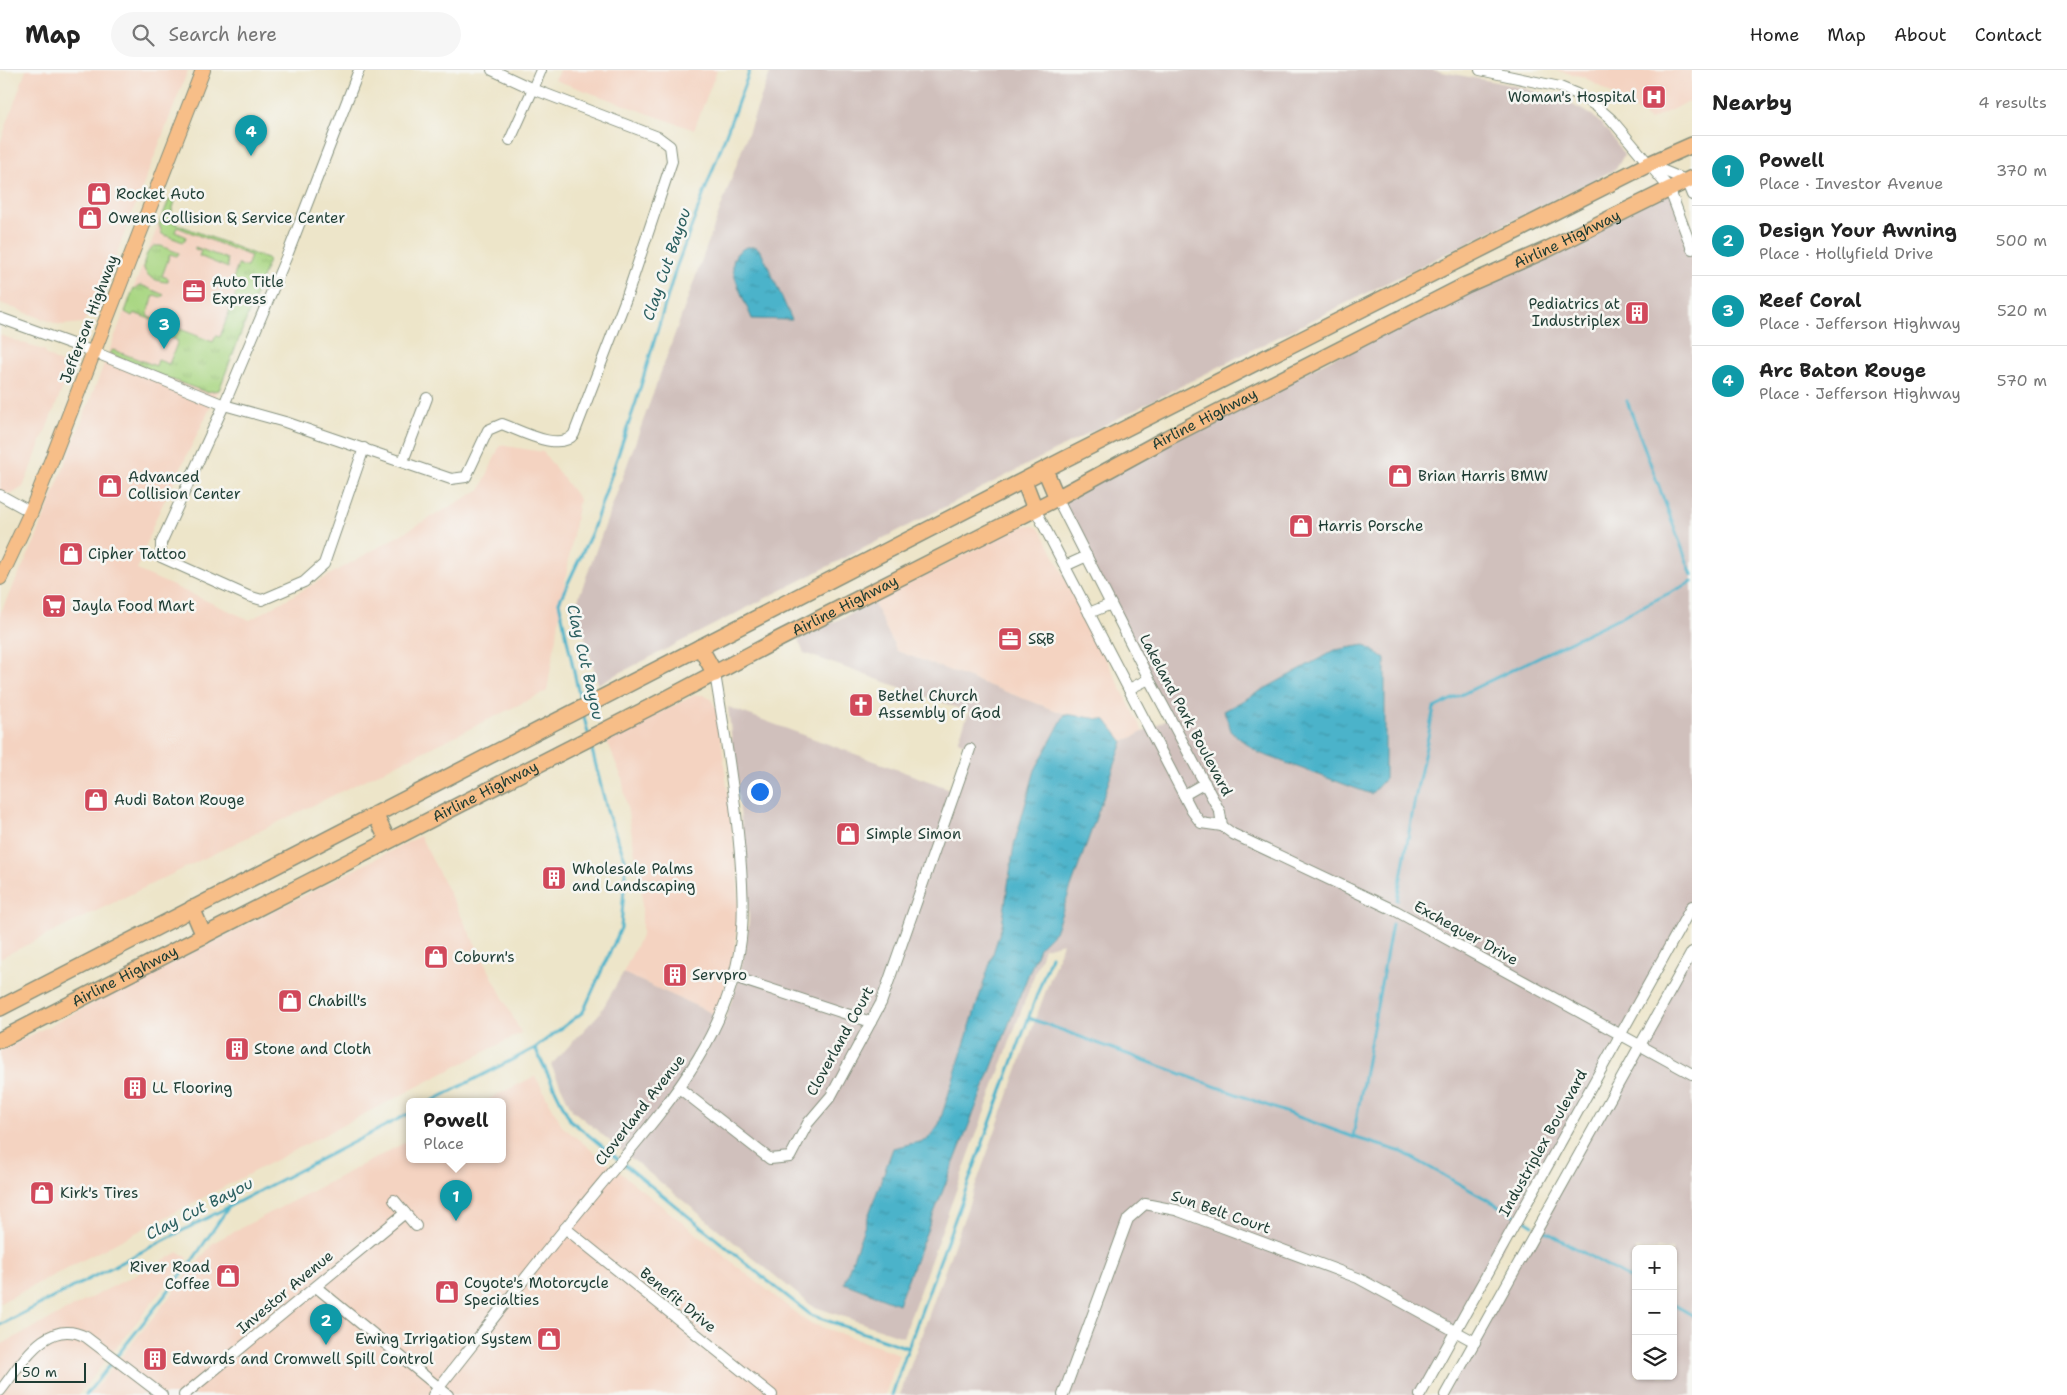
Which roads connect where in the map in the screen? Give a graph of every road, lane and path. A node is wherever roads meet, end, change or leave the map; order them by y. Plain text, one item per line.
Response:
1 (203, 70) edge
2 (359, 70) edge
3 (492, 70) edge
4 (541, 70) edge
5 (1480, 70) edge
6 (533, 89) junction
7 (510, 140) dead end
8 (1692, 145) edge
9 (1649, 164) junction
10 (1689, 179) edge
11 (1668, 188) junction
12 (1692, 195) edge
13 (1692, 249) edge
14 (0, 318) edge
15 (94, 352) junction
16 (427, 398) dead end
17 (224, 405) junction
18 (1156, 413) junction
19 (1167, 438) junction
20 (364, 448) junction
21 (403, 461) junction
22 (1045, 470) junction
23 (1024, 481) junction
24 (0, 495) edge
25 (1057, 498) junction
26 (1035, 509) junction
27 (31, 512) junction
28 (1088, 556) junction
29 (1065, 566) junction
30 (0, 578) edge
31 (1111, 604) junction
32 (1089, 613) junction
33 (700, 647) junction
34 (715, 674) junction
35 (1149, 679) junction
36 (1129, 689) junction
37 (970, 749) dead end
38 (1205, 783) junction
39 (1184, 795) junction
40 (375, 814) junction
41 (1222, 826) junction
42 (388, 841) junction
43 (1692, 906) edge
44 (192, 908) junction
45 (204, 936) junction
46 (1692, 952) edge
47 (734, 977) junction
48 (0, 1008) edge
49 (870, 1022) junction
50 (1620, 1036) junction
51 (0, 1040) edge
52 (1640, 1046) junction
53 (1692, 1074) edge
54 (679, 1088) junction
55 (394, 1200) dead end
56 (405, 1213) junction
57 (416, 1226) dead end
58 (565, 1228) junction
59 (316, 1287) junction
60 (1456, 1330) junction
61 (1475, 1342) junction
62 (0, 1391) edge
63 (436, 1391) edge
64 (162, 1395) edge
65 (184, 1395) edge
66 (448, 1395) edge
67 (772, 1395) edge
68 (1063, 1395) edge
69 (1420, 1395) edge
70 (1445, 1395) edge

1 - 15 main road, Jefferson Highway
2 - 17 street
3 - 6 street
4 - 6 street
5 - 9 street
6 - 7 street
6 - 21 street
8 - 9 highway, Airline Highway
9 - 10 street
9 - 11 street
9 - 18 highway, Airline Highway
10 - 11 highway, Airline Highway
10 - 12 street
11 - 13 street
11 - 19 highway, Airline Highway
14 - 15 street
15 - 17 street
15 - 27 main road, Jefferson Highway
16 - 21 street
17 - 20 street
17 - 20 street
18 - 19 highway
18 - 22 highway, Airline Highway
19 - 25 highway, Airline Highway
20 - 21 street
22 - 23 highway, Airline Highway
22 - 25 highway
23 - 26 highway
23 - 33 highway, Airline Highway
24 - 27 street
25 - 26 highway, Airline Highway
25 - 28 street, Lakeland Park Boulevard
26 - 29 street
26 - 34 highway, Airline Highway
27 - 30 main road, Jefferson Highway
28 - 29 street
28 - 31 street, Lakeland Park Boulevard
29 - 32 street
31 - 32 street
31 - 35 street, Lakeland Park Boulevard
32 - 36 street
33 - 34 highway
33 - 40 highway, Airline Highway
34 - 42 highway, Airline Highway
34 - 47 street, Cloverland Avenue
35 - 36 street
35 - 38 street, Lakeland Park Boulevard
36 - 39 street
37 - 49 street, Cloverland Court
38 - 39 street
38 - 41 street, Lakeland Park Boulevard
39 - 41 street
40 - 42 highway
40 - 44 highway, Airline Highway
41 - 50 street, Exchequer Drive
42 - 45 highway, Airline Highway
43 - 50 street, Industriplex Boulevard
44 - 45 highway
44 - 48 highway, Airline Highway
45 - 51 highway, Airline Highway
46 - 52 street
47 - 49 street
47 - 54 street, Cloverland Avenue
49 - 54 street, Cloverland Court
50 - 52 street, Exchequer Drive
50 - 60 street, Industriplex Boulevard
52 - 53 street, Exchequer Drive
52 - 61 street
54 - 58 street, Cloverland Avenue
55 - 56 street
56 - 57 street
56 - 59 street, Investor Avenue
58 - 63 street, Cloverland Avenue
58 - 67 street, Benefit Drive
59 - 63 street
59 - 65 street, Investor Avenue
60 - 61 street, Sun Belt Court
60 - 68 street, Sun Belt Court
60 - 69 street, Industriplex Boulevard
61 - 70 street
62 - 64 street
63 - 66 street

